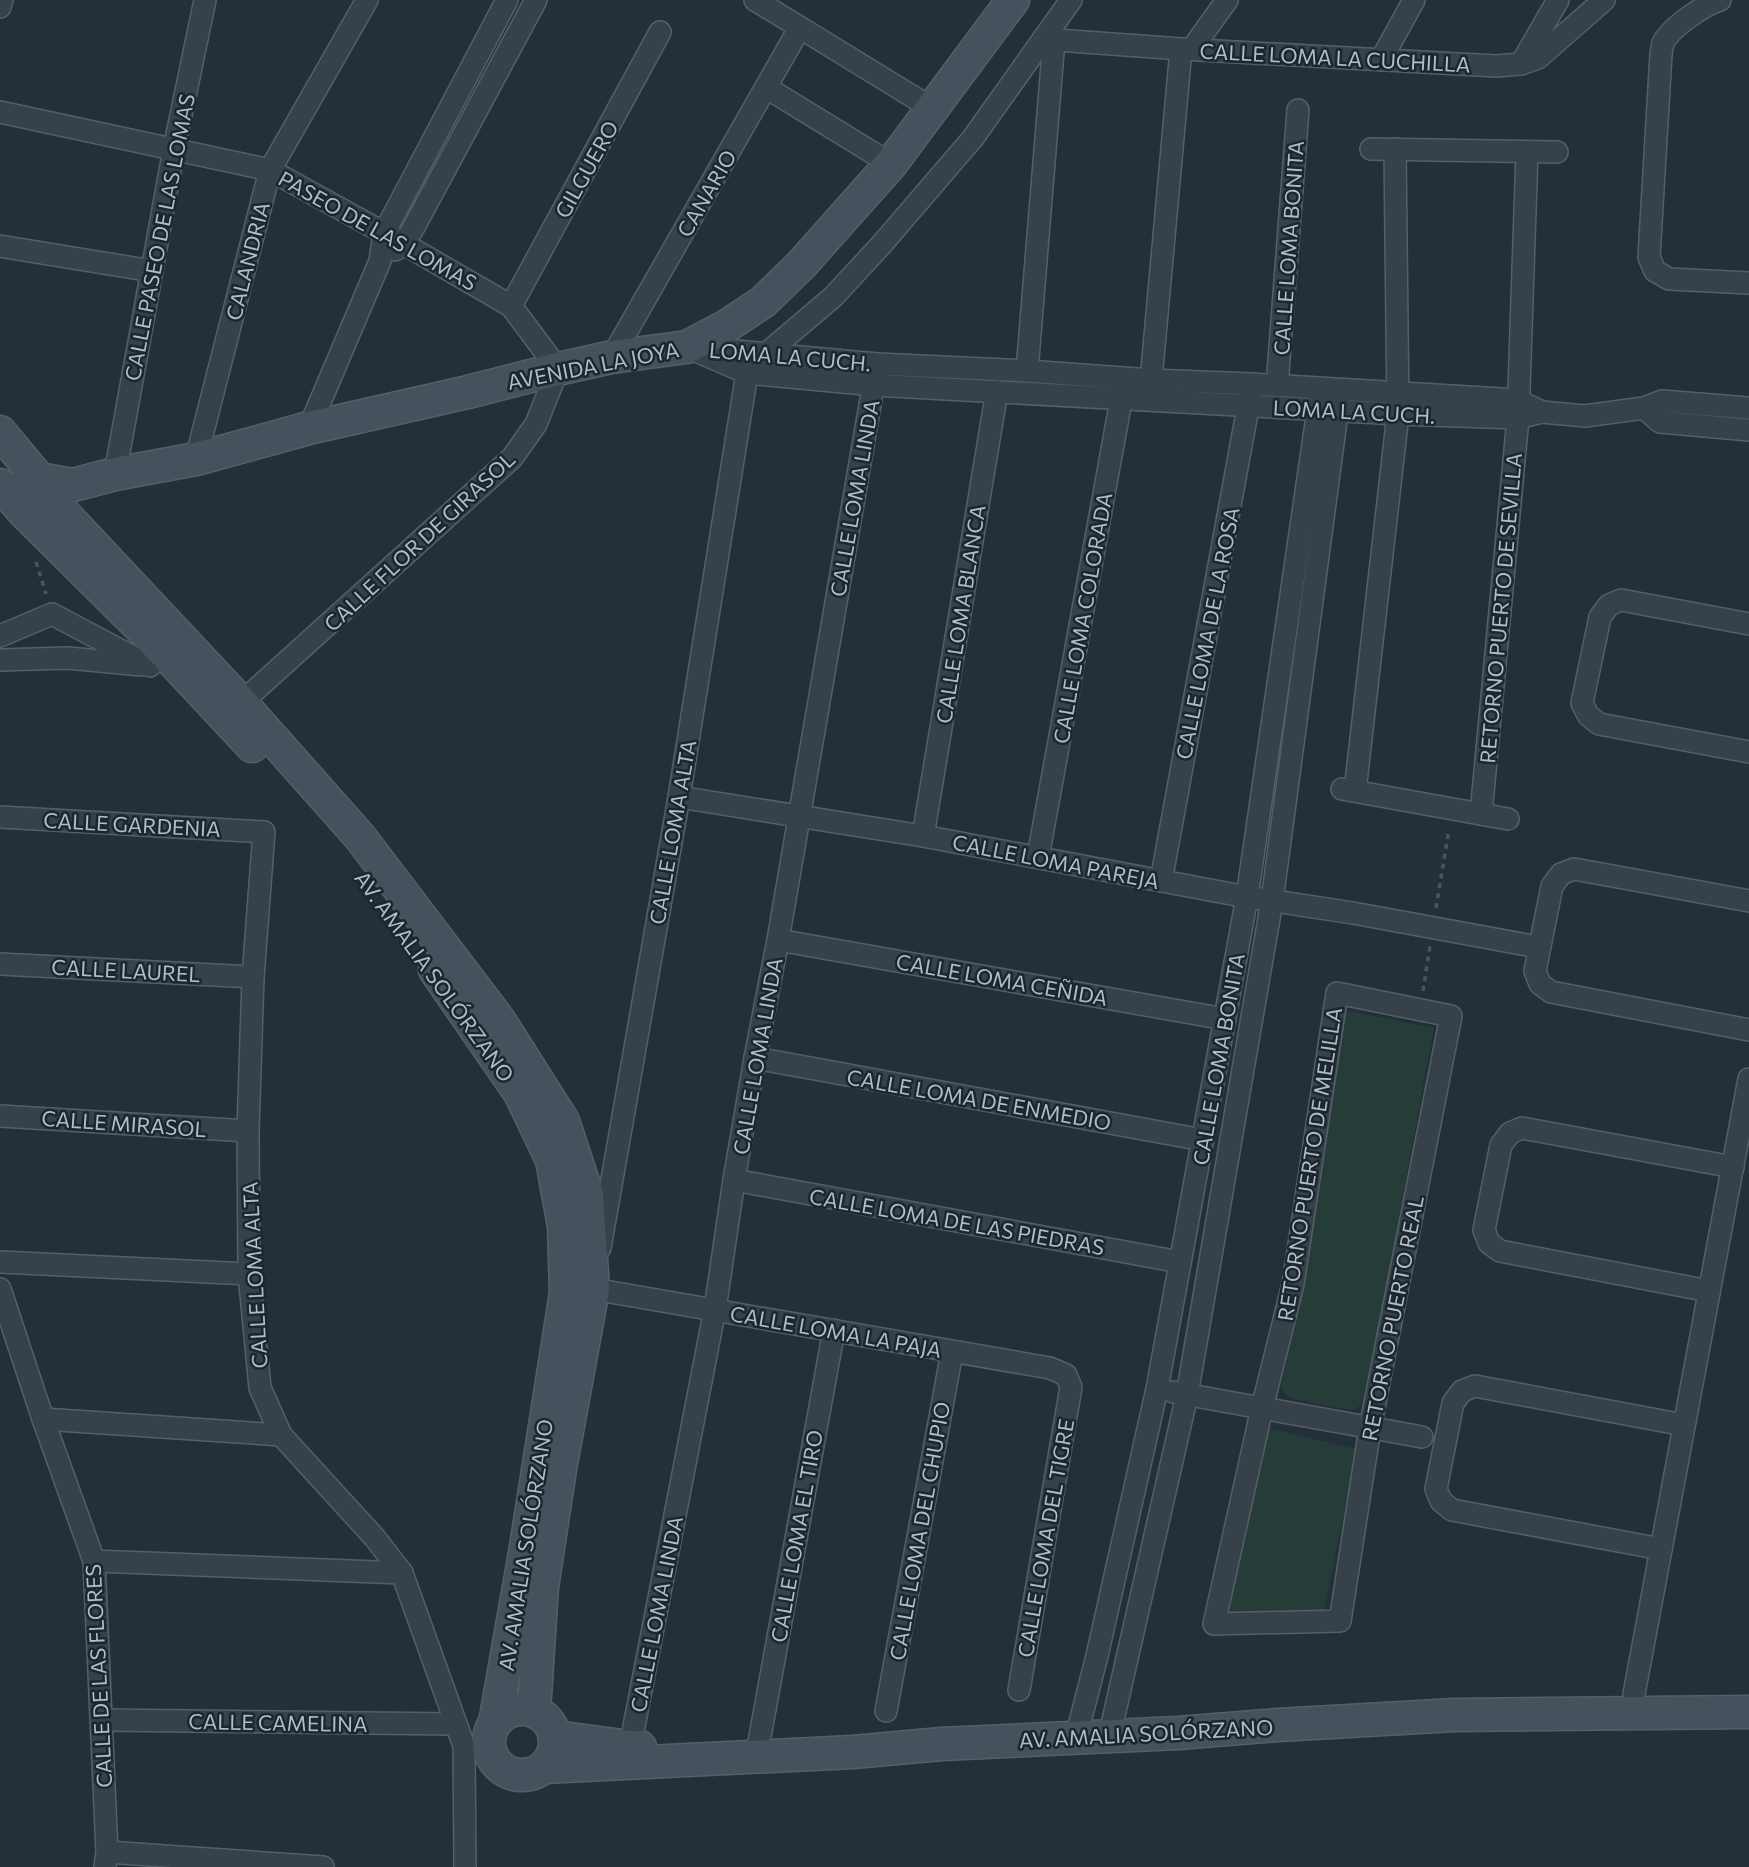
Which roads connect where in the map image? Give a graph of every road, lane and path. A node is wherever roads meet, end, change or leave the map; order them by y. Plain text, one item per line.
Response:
1 (2, 0) edge
2 (205, 0) edge
3 (367, 0) edge
4 (508, 0) edge
5 (536, 0) edge
6 (755, 0) edge
7 (1013, 0) edge
8 (1070, 0) edge
9 (1227, 0) edge
10 (1415, 0) edge
11 (1558, 0) edge
12 (1604, 0) edge
13 (1720, 0) edge
14 (0, 7) edge
15 (799, 29) junction
16 (660, 32) dead end
17 (1049, 39) junction
18 (1186, 49) junction
19 (1381, 60) junction
20 (1521, 64) junction
21 (766, 88) junction
22 (933, 109) junction
23 (1298, 110) dead end
24 (0, 112) edge
25 (174, 149) junction
26 (1371, 149) dead end
27 (1395, 149) junction
28 (1527, 152) junction
29 (1558, 152) dead end
30 (891, 164) junction
31 (270, 170) junction
32 (384, 233) junction
33 (404, 243) junction
34 (0, 246) edge
35 (380, 261) junction
36 (152, 271) junction
37 (1749, 283) edge
38 (511, 306) junction
39 (687, 347) junction
40 (765, 354) junction
41 (612, 357) junction
42 (558, 369) junction
43 (1027, 371) junction
44 (747, 373) junction
45 (875, 374) junction
46 (1151, 380) junction
47 (1278, 386) junction
48 (1123, 388) junction
49 (997, 391) junction
50 (1251, 395) junction
51 (1329, 399) junction
52 (1397, 404) junction
53 (1644, 408) junction
54 (1749, 408) edge
55 (1518, 410) junction
56 (309, 428) junction
57 (1749, 430) edge
58 (0, 432) edge
59 (196, 459) junction
60 (115, 474) junction
61 (24, 496) edge
62 (1749, 624) edge
63 (0, 636) edge
64 (0, 660) edge
65 (252, 693) dead end
66 (1749, 752) edge
67 (679, 797) junction
68 (1481, 814) junction
69 (799, 815) junction
70 (0, 817) edge
71 (1508, 819) dead end
72 (264, 832) joint
73 (923, 836) junction
74 (1038, 857) junction
75 (1161, 881) junction
76 (1247, 897) junction
77 (1272, 901) junction
78 (1749, 901) edge
79 (778, 940) junction
80 (1527, 945) dead end
81 (0, 964) edge
82 (253, 976) junction
83 (1451, 1016) joint
84 (1225, 1018) junction
85 (1749, 1030) edge
86 (755, 1058) junction
87 (1749, 1079) edge
88 (0, 1116) edge
89 (248, 1131) junction
90 (1203, 1140) junction
91 (1732, 1167) junction
92 (734, 1180) junction
93 (0, 1262) edge
94 (1180, 1262) junction
95 (249, 1274) junction
96 (0, 1289) edge
97 (593, 1289) junction
98 (1709, 1291) junction
99 (715, 1309) junction
100 (834, 1331) junction
101 (952, 1352) junction
102 (1071, 1387) joint
103 (1157, 1388) junction
104 (1187, 1395) junction
105 (1262, 1408) junction
106 (43, 1419) junction
107 (1684, 1425) junction
108 (1370, 1428) junction
109 (281, 1435) junction
110 (1422, 1437) dead end
111 (1661, 1549) junction
112 (94, 1561) junction
113 (402, 1573) junction
114 (1019, 1690) dead end
115 (1749, 1693) edge
116 (1634, 1694) junction
117 (886, 1710) dead end
118 (534, 1711) junction
119 (1749, 1712) edge
120 (101, 1720) junction
121 (1112, 1720) junction
122 (1080, 1722) junction
123 (495, 1723) junction
124 (456, 1724) junction
125 (555, 1737) junction
126 (759, 1742) junction
127 (630, 1747) junction
128 (544, 1767) junction
129 (106, 1859) edge
130 (323, 1867) edge
131 (465, 1867) edge

1 - 14 street
2 - 25 street, CALLE PASEO DE LAS LOMAS
3 - 31 street, CALANDRIA
4 - 32 street
5 - 33 street
6 - 15 street
7 - 22 main road, AVENIDA LA JOYA
8 - 17 street
9 - 18 street
10 - 19 street
11 - 20 street
12 - 20 street, CALLE LOMA LA CUCHILLA
13 - 37 street
15 - 21 street, CANARIO
15 - 22 street
16 - 38 street, GILGUERO
17 - 18 street, CALLE LOMA LA CUCHILLA
17 - 40 street
17 - 43 street
18 - 19 street, CALLE LOMA LA CUCHILLA
18 - 46 street
19 - 20 street, CALLE LOMA LA CUCHILLA
21 - 30 street
21 - 41 street, CANARIO
22 - 30 main road, AVENIDA LA JOYA
23 - 47 street, CALLE LOMA BONITA
24 - 25 street, PASEO DE LAS LOMAS
25 - 31 street, PASEO DE LAS LOMAS
25 - 36 street, CALLE PASEO DE LAS LOMAS
26 - 27 street
27 - 28 street
27 - 52 street
28 - 29 street
28 - 55 street, RETORNO PUERTO DE SEVILLA
30 - 39 main road, AVENIDA LA JOYA
31 - 32 street, PASEO DE LAS LOMAS
31 - 59 street, CALANDRIA
32 - 33 street, PASEO DE LAS LOMAS
32 - 35 street
33 - 35 street
33 - 38 street, PASEO DE LAS LOMAS
34 - 36 street
35 - 56 street
36 - 60 street, CALLE PASEO DE LAS LOMAS
38 - 42 street, PASEO DE LAS LOMAS
39 - 40 street, LOMA LA CUCH.
39 - 41 main road, AVENIDA LA JOYA
39 - 44 street, LOMA LA CUCH.
40 - 44 street
40 - 45 street, LOMA LA CUCH.
41 - 42 main road, AVENIDA LA JOYA
42 - 56 main road, AVENIDA LA JOYA
42 - 65 street, CALLE FLOR DE GIRASOL
43 - 45 street, LOMA LA CUCH.
43 - 48 street, LOMA LA CUCH.
44 - 45 street, LOMA LA CUCH.
44 - 67 street, CALLE LOMA ALTA
45 - 49 street, LOMA LA CUCH.
45 - 69 street, CALLE LOMA LINDA
46 - 48 street, LOMA LA CUCH.
46 - 50 street, LOMA LA CUCH.
47 - 50 street, LOMA LA CUCH.
47 - 51 street, LOMA LA CUCH.
48 - 49 street, LOMA LA CUCH.
48 - 50 street, LOMA LA CUCH.
48 - 74 street, CALLE LOMA COLORADA
49 - 73 street, CALLE LOMA BLANCA
50 - 51 street, LOMA LA CUCH.
50 - 75 street, CALLE LOMA DE LA ROSA
51 - 52 street, LOMA LA CUCH.
51 - 76 street, CALLE LOMA BONITA
51 - 77 street, CALLE LOMA BONITA
52 - 55 street, LOMA LA CUCH.
52 - 68 street
53 - 54 street, LOMA LA CUCH.
53 - 55 street, LOMA LA CUCH.
53 - 57 street
55 - 68 street, RETORNO PUERTO DE SEVILLA
56 - 59 main road, AVENIDA LA JOYA
58 - 61 main road
59 - 60 main road, AVENIDA LA JOYA
60 - 61 main road, AVENIDA LA JOYA
61 - 97 main road, AV. AMALIA SOLÓRZANO
61 - 123 main road, AV. AMALIA SOLÓRZANO
62 - 66 street
63 - 64 street
67 - 69 street, CALLE LOMA PAREJA
67 - 97 street, CALLE LOMA ALTA
68 - 71 street
69 - 73 street, CALLE LOMA PAREJA
69 - 79 street, CALLE LOMA LINDA
70 - 72 street, CALLE GARDENIA
72 - 82 street, CALLE LOMA ALTA
73 - 74 street, CALLE LOMA PAREJA
74 - 75 street, CALLE LOMA PAREJA
75 - 76 street, CALLE LOMA PAREJA
76 - 77 street, CALLE LOMA PAREJA
76 - 84 street, CALLE LOMA BONITA
77 - 80 street, CALLE LOMA PAREJA
77 - 104 street, CALLE LOMA BONITA
78 - 85 street
79 - 84 street, CALLE LOMA CEÑIDA
79 - 86 street, CALLE LOMA LINDA
81 - 82 street, CALLE LAUREL
82 - 89 street, CALLE LOMA ALTA
83 - 105 street, RETORNO PUERTO DE MELILLA
83 - 108 street, RETORNO PUERTO REAL
84 - 90 street, CALLE LOMA BONITA
86 - 90 street, CALLE LOMA DE ENMEDIO
86 - 92 street, CALLE LOMA LINDA
87 - 91 street
88 - 89 street, CALLE MIRASOL
89 - 95 street, CALLE LOMA ALTA
90 - 94 street, CALLE LOMA BONITA
91 - 98 street
91 - 98 street
92 - 94 street, CALLE LOMA DE LAS PIEDRAS
92 - 99 street, CALLE LOMA LINDA
93 - 95 street
94 - 103 street, CALLE LOMA BONITA
95 - 109 street, CALLE LOMA ALTA
96 - 106 street, CALLE DE LAS FLORES
97 - 99 street, CALLE LOMA LA PAJA
97 - 118 main road, AV. AMALIA SOLÓRZANO
98 - 107 street
99 - 100 street, CALLE LOMA LA PAJA
99 - 127 street, CALLE LOMA LINDA
100 - 101 street, CALLE LOMA LA PAJA
100 - 126 street, CALLE LOMA EL TIRO
101 - 102 street, CALLE LOMA LA PAJA
101 - 117 street, CALLE LOMA DEL CHUPIO
102 - 114 street, CALLE LOMA DEL TIGRE
103 - 104 street
103 - 122 street, CALLE LOMA BONITA
104 - 105 street
104 - 121 street, CALLE LOMA BONITA
105 - 108 street
105 - 108 street, RETORNO PUERTO REAL
106 - 109 street
106 - 112 street, CALLE DE LAS FLORES
107 - 111 street
107 - 111 street
108 - 110 street
109 - 113 street, CALLE LOMA ALTA
111 - 116 street
112 - 113 street
112 - 120 street, CALLE DE LAS FLORES
113 - 124 street, CALLE LOMA ALTA
115 - 116 main road, AV. AMALIA SOLÓRZANO
116 - 121 main road, AV. AMALIA SOLÓRZANO
118 - 123 main road
118 - 125 main road
119 - 128 main road, AV. AMALIA SOLÓRZANO
120 - 124 street, CALLE CAMELINA
120 - 129 street, CALLE DE LAS FLORES
121 - 122 main road, AV. AMALIA SOLÓRZANO
122 - 126 main road, AV. AMALIA SOLÓRZANO
123 - 128 main road
124 - 131 street, CALLE LOMA ALTA
125 - 127 main road, AV. AMALIA SOLÓRZANO
125 - 128 main road
126 - 127 main road, AV. AMALIA SOLÓRZANO
129 - 130 street

